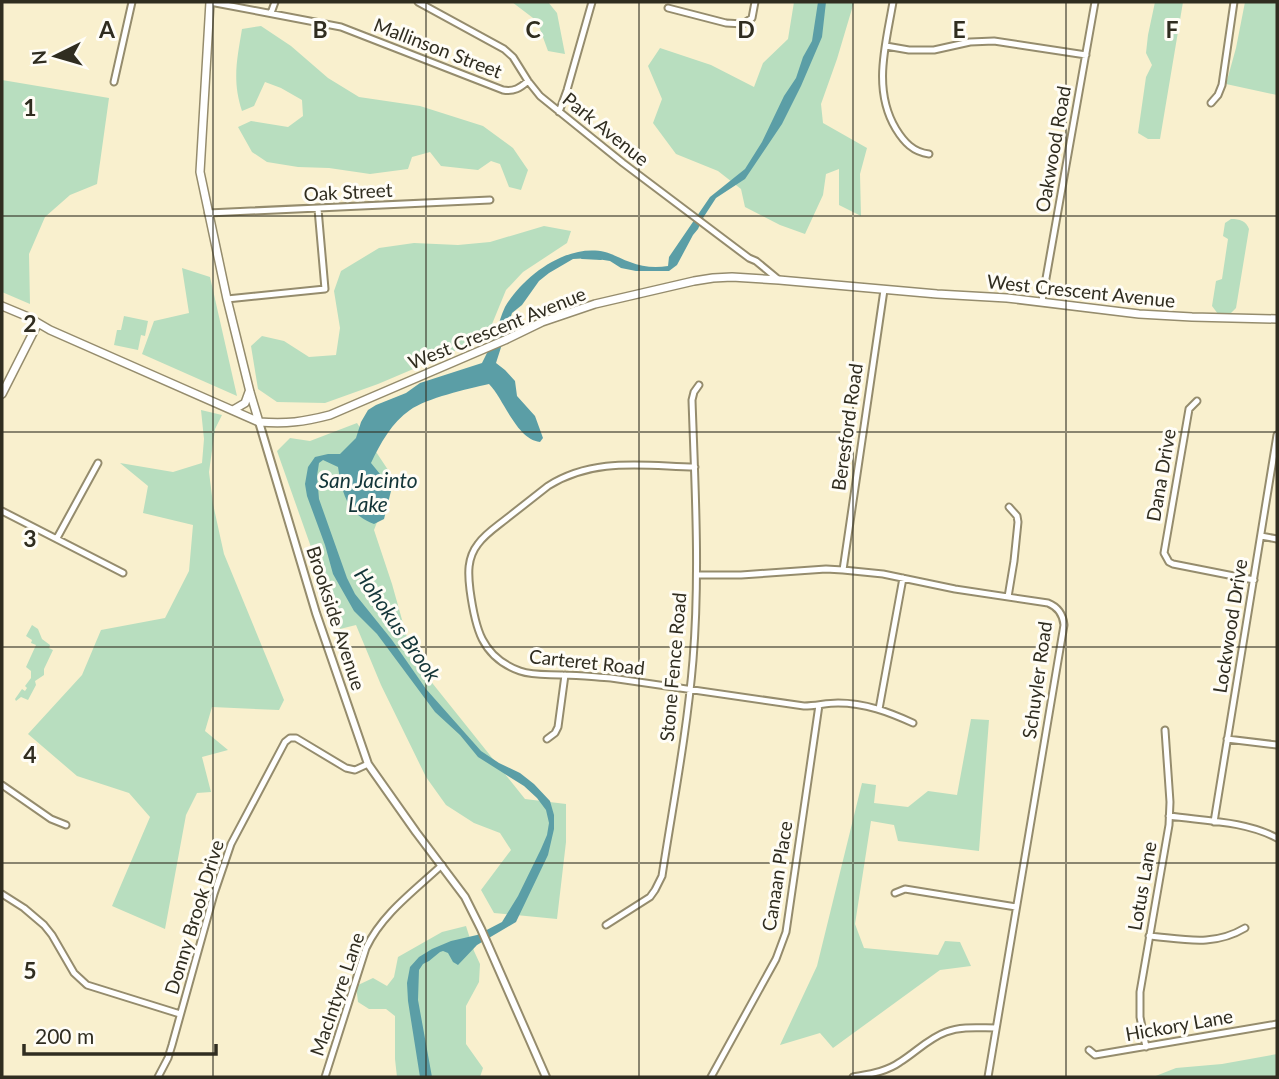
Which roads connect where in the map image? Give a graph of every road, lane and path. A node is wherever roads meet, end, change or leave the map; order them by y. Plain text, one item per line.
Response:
1 (132, 2) edge
2 (210, 2) edge
3 (275, 2) edge
4 (418, 2) edge
5 (592, 2) edge
6 (755, 2) edge
7 (893, 2) edge
8 (1095, 2) edge
9 (1234, 2) edge
10 (668, 8) dead end
11 (271, 13) junction
12 (886, 46) junction
13 (1086, 55) junction
14 (528, 81) junction
15 (114, 82) dead end
16 (1211, 103) dead end
17 (559, 112) junction
18 (929, 154) dead end
19 (490, 201) dead end
20 (318, 209) junction
21 (208, 213) junction
22 (779, 280) junction
23 (884, 290) junction
24 (227, 299) junction
25 (1042, 301) junction
26 (2, 306) edge
27 (1277, 319) edge
28 (38, 323) junction
29 (698, 385) dead end
30 (250, 392) junction
31 (2, 394) edge
32 (1197, 401) dead end
33 (233, 410) junction
34 (259, 422) junction
35 (1277, 435) edge
36 (98, 463) dead end
37 (695, 467) junction
38 (1009, 507) dead end
39 (2, 510) edge
40 (1261, 536) junction
41 (57, 538) junction
42 (1277, 539) edge
43 (843, 570) junction
44 (123, 573) dead end
45 (697, 575) junction
46 (903, 578) junction
47 (1254, 580) junction
48 (1008, 597) junction
49 (565, 675) junction
50 (690, 690) junction
51 (819, 705) junction
52 (879, 709) junction
53 (913, 723) dead end
54 (1165, 730) dead end
55 (547, 739) dead end
56 (1227, 739) junction
57 (1277, 745) edge
58 (368, 764) junction
59 (2, 785) edge
60 (1169, 816) junction
61 (1214, 822) junction
62 (66, 825) dead end
63 (1277, 838) edge
64 (442, 866) junction
65 (895, 892) dead end
66 (2, 894) edge
67 (1016, 907) junction
68 (606, 925) dead end
69 (1245, 928) dead end
70 (1149, 936) junction
71 (180, 1014) junction
72 (1277, 1024) edge
73 (996, 1028) junction
74 (1146, 1047) junction
75 (1089, 1051) dead end
76 (158, 1077) edge
77 (325, 1077) edge
78 (546, 1077) edge
79 (711, 1077) edge
80 (853, 1077) edge
81 (988, 1077) edge

1 - 15 street
2 - 11 street, Mallinson Street
2 - 21 main road, Brookside Avenue
3 - 11 street
4 - 14 street, Park Avenue
5 - 17 street
6 - 10 street
7 - 12 street
8 - 13 street, Oakwood Road
9 - 16 street
11 - 14 street, Mallinson Street
12 - 13 street
12 - 18 street
13 - 25 street, Oakwood Road
14 - 17 street, Park Avenue
17 - 22 street, Park Avenue
19 - 20 street, Oak Street
20 - 21 street, Oak Street
20 - 24 street
21 - 24 main road, Brookside Avenue
22 - 23 main road, West Crescent Avenue
22 - 34 main road, West Crescent Avenue
23 - 25 main road, West Crescent Avenue
23 - 43 street, Beresford Road
24 - 30 main road, Brookside Avenue
25 - 27 main road, West Crescent Avenue
26 - 28 main road, West Crescent Avenue
28 - 31 main road
28 - 33 main road, West Crescent Avenue
29 - 37 street, Stone Fence Road
30 - 33 main road
30 - 34 main road, Brookside Avenue
32 - 47 street, Dana Drive
33 - 34 main road, West Crescent Avenue
34 - 58 street, Brookside Avenue
35 - 40 street, Lockwood Drive
36 - 41 street
37 - 45 street, Stone Fence Road
37 - 49 street, Carteret Road
38 - 48 street
39 - 41 street
40 - 42 street
40 - 47 street, Lockwood Drive
41 - 44 street
43 - 45 street, Schuyler Road
43 - 46 street, Schuyler Road
45 - 50 street, Stone Fence Road
46 - 48 street, Schuyler Road
46 - 52 street
47 - 56 street, Lockwood Drive
48 - 67 street, Schuyler Road
49 - 50 street, Carteret Road
49 - 55 street
50 - 51 street, Carteret Road
50 - 68 street, Stone Fence Road
51 - 52 street, Carteret Road
51 - 79 street, Canaan Place
52 - 53 street, Carteret Road
54 - 60 street, Lotus Lane
56 - 57 street
56 - 61 street, Lockwood Drive
58 - 64 street, Brookside Avenue
58 - 71 street, Donny Brook Drive
59 - 62 street
60 - 61 street
60 - 70 street, Lotus Lane
61 - 63 street
64 - 77 street, MacIntyre Lane
64 - 78 street, Brookside Avenue
65 - 67 street
66 - 71 street
67 - 73 street, Schuyler Road
69 - 70 street
70 - 74 street, Lotus Lane
71 - 76 street, Donny Brook Drive
72 - 74 street, Hickory Lane
73 - 80 street
73 - 81 street, Schuyler Road
74 - 75 street, Hickory Lane

